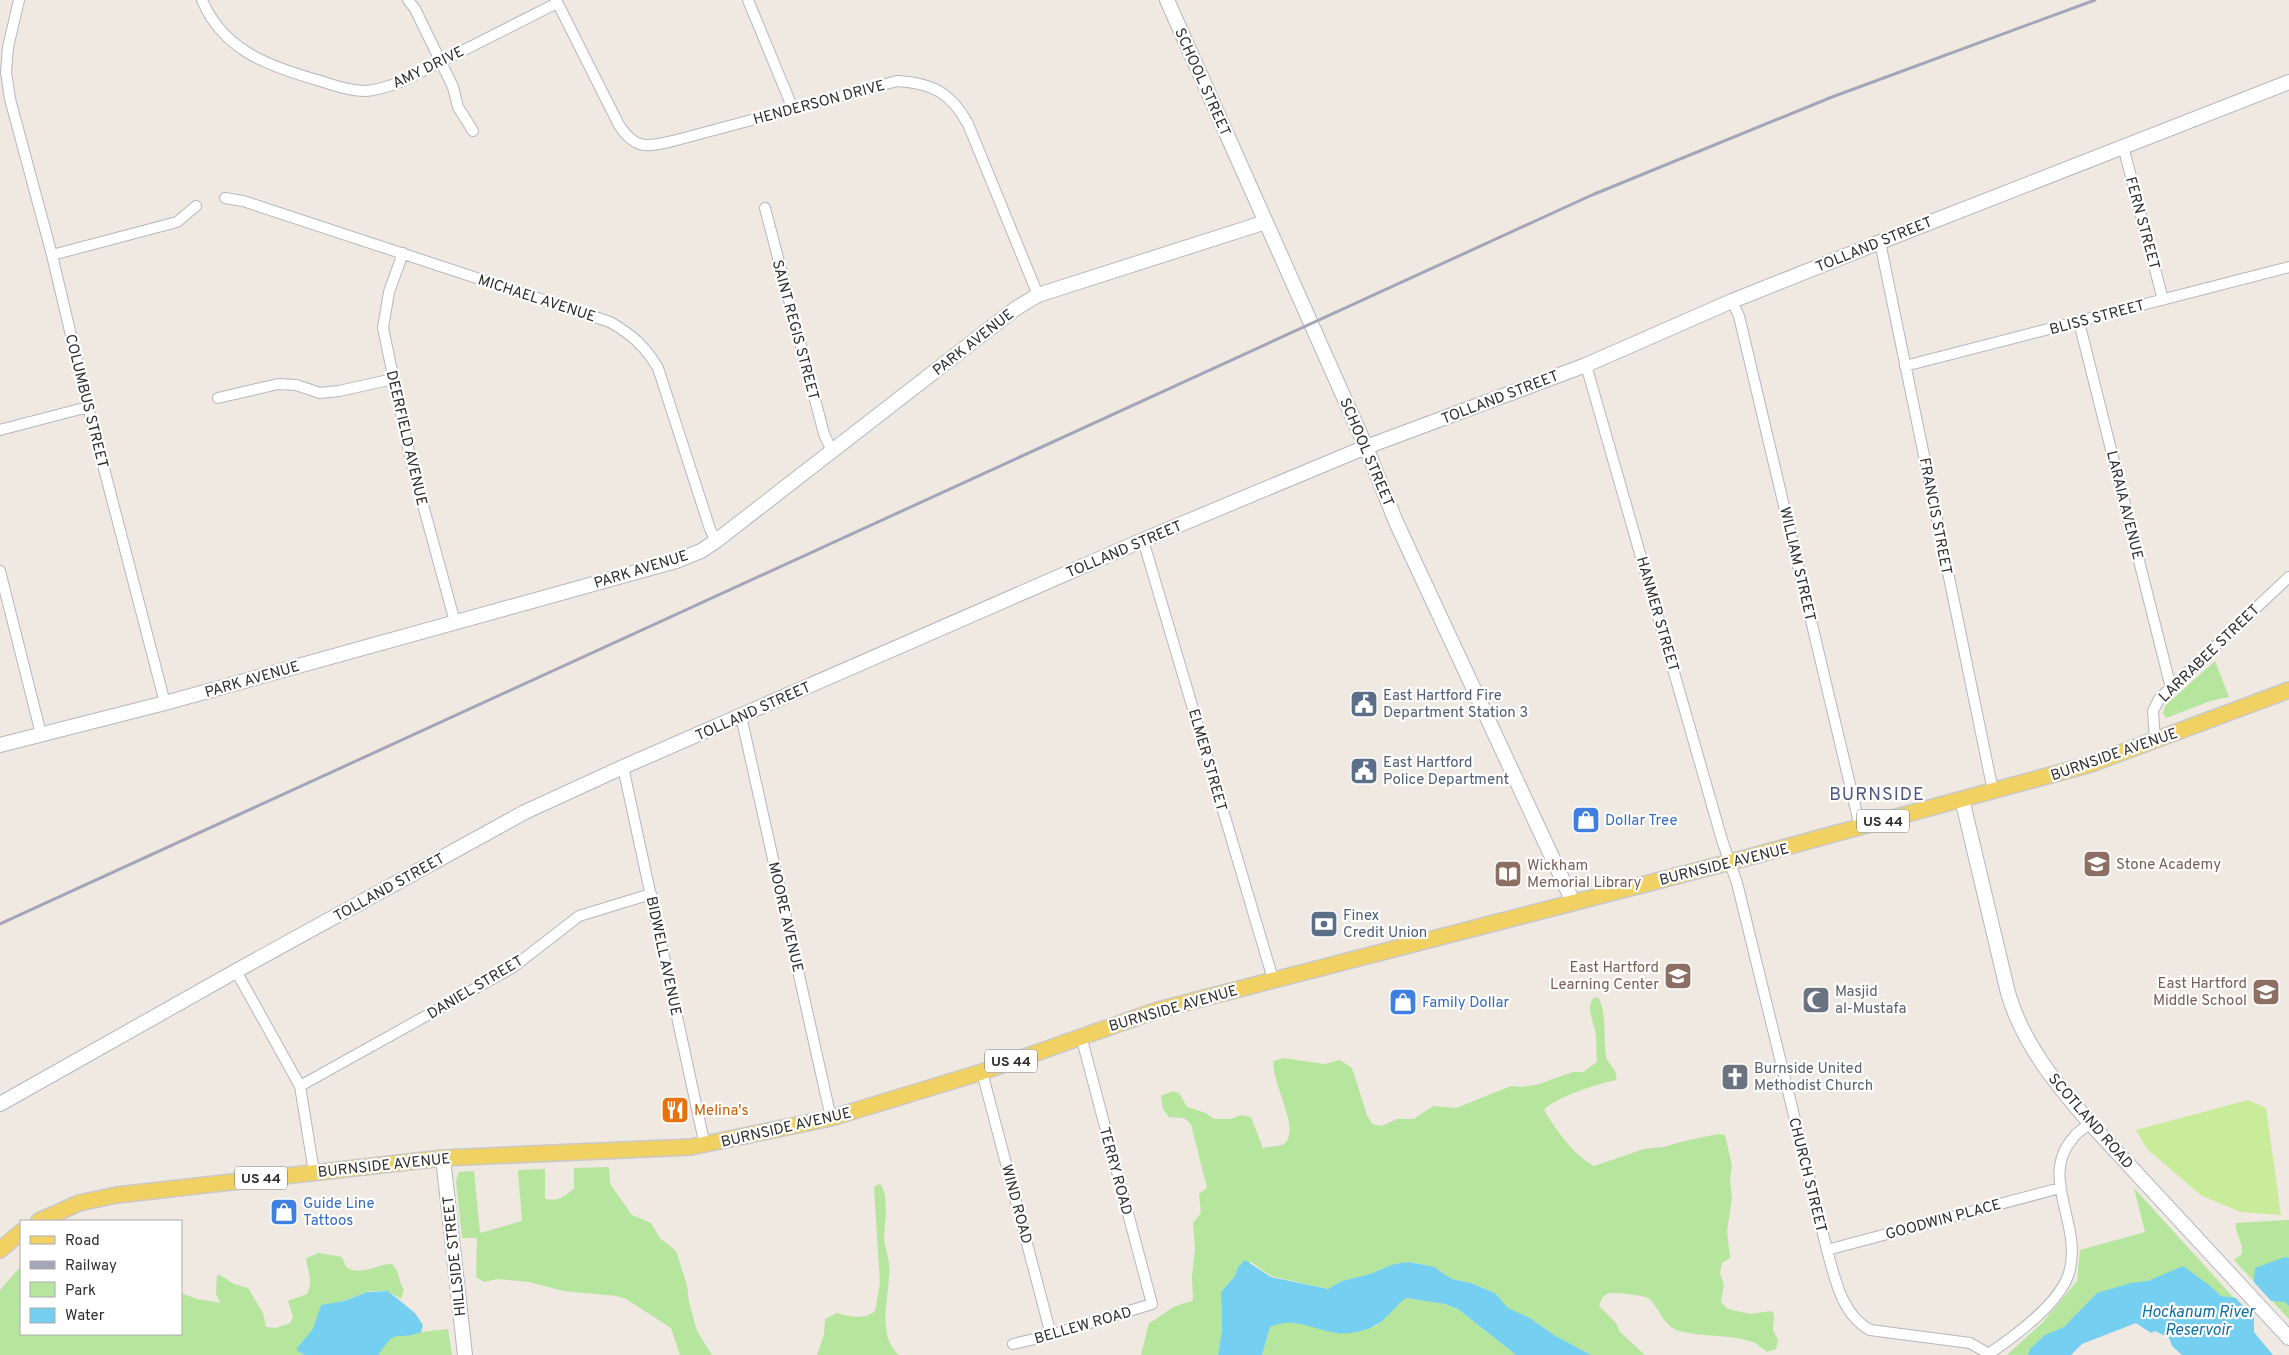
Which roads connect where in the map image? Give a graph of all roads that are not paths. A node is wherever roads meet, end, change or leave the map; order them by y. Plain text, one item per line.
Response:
1 (19, 0) edge
2 (202, 0) edge
3 (408, 0) edge
4 (748, 0) edge
5 (1166, 0) edge
6 (556, 1) edge
7 (441, 62) junction
8 (2289, 82) edge
9 (793, 110) junction
10 (473, 131) dead end
11 (2123, 146) junction
12 (225, 198) dead end
13 (196, 206) dead end
14 (764, 208) dead end
15 (1266, 222) junction
16 (1880, 242) junction
17 (403, 253) junction
18 (52, 255) junction
19 (2289, 267) edge
20 (1038, 296) junction
21 (2163, 300) junction
22 (1732, 301) junction
23 (2079, 322) junction
24 (1586, 365) junction
25 (1905, 366) junction
26 (393, 379) junction
27 (218, 398) dead end
28 (88, 407) junction
29 (0, 430) edge
30 (1366, 447) junction
31 (832, 451) junction
32 (1143, 540) junction
33 (716, 541) junction
34 (0, 571) edge
35 (2289, 577) edge
36 (455, 622) junction
37 (2171, 688) junction
38 (2289, 690) edge
39 (165, 703) junction
40 (741, 716) junction
41 (41, 734) junction
42 (2155, 741) junction
43 (0, 745) edge
44 (624, 767) junction
45 (1993, 791) junction
46 (1962, 799) junction
47 (1860, 827) junction
48 (1730, 862) junction
49 (651, 894) junction
50 (1573, 902) junction
51 (236, 971) junction
52 (1273, 979) junction
53 (1081, 1036) junction
54 (982, 1072) junction
55 (300, 1086) junction
56 (0, 1104) edge
57 (831, 1118) junction
58 (2090, 1123) junction
59 (705, 1146) junction
60 (442, 1158) junction
61 (314, 1172) junction
62 (2060, 1188) junction
63 (42, 1220) edge
64 (20, 1233) edge
65 (0, 1250) edge
66 (1826, 1250) junction
67 (1152, 1304) joint
68 (1052, 1335) junction
69 (2289, 1338) edge
70 (1013, 1344) dead end
71 (1990, 1354) edge
72 (465, 1355) edge

1 - 18 street, COLUMBUS STREET
2 - 7 street, AMY DRIVE
3 - 7 street
4 - 9 street
5 - 15 main road, SCHOOL STREET
6 - 7 street, AMY DRIVE
6 - 9 street, HENDERSON DRIVE
7 - 10 street
8 - 11 main road, TOLLAND STREET
9 - 20 street, HENDERSON DRIVE
11 - 16 main road, TOLLAND STREET
11 - 21 street, FERN STREET
12 - 17 street, MICHAEL AVENUE
13 - 18 street
14 - 31 street, SAINT REGIS STREET
15 - 20 main road, PARK AVENUE
15 - 30 main road, SCHOOL STREET
16 - 22 main road, TOLLAND STREET
16 - 25 street, FRANCIS STREET
17 - 26 street, DEERFIELD AVENUE
17 - 33 street, MICHAEL AVENUE
18 - 28 street, COLUMBUS STREET
19 - 21 street, BLISS STREET
20 - 31 main road, PARK AVENUE
21 - 23 street, BLISS STREET
22 - 24 main road, TOLLAND STREET
22 - 47 street, WILLIAM STREET
23 - 25 street, BLISS STREET
23 - 37 street, LARAIA AVENUE
24 - 30 main road, TOLLAND STREET
24 - 48 street, HANMER STREET
25 - 45 street, FRANCIS STREET
26 - 27 street
26 - 36 street, DEERFIELD AVENUE
28 - 29 street
28 - 39 street, COLUMBUS STREET
30 - 32 main road, TOLLAND STREET
30 - 50 main road, SCHOOL STREET
31 - 33 main road, PARK AVENUE
32 - 40 main road, TOLLAND STREET
32 - 52 street, ELMER STREET
33 - 36 main road, PARK AVENUE
34 - 41 street
35 - 37 street, LARRABEE STREET
36 - 39 main road, PARK AVENUE
37 - 42 street, LARRABEE STREET
38 - 42 main road, BURNSIDE AVENUE / US 44
39 - 41 main road, PARK AVENUE
40 - 44 main road, TOLLAND STREET
40 - 57 street, MOORE AVENUE
41 - 43 main road, PARK AVENUE
42 - 45 main road, BURNSIDE AVENUE / US 44
44 - 49 street, BIDWELL AVENUE
44 - 51 main road, TOLLAND STREET
45 - 46 main road, BURNSIDE AVENUE / US 44
46 - 47 main road, BURNSIDE AVENUE / US 44
46 - 58 main road, SCOTLAND ROAD
47 - 48 main road, BURNSIDE AVENUE / US 44
48 - 50 main road, BURNSIDE AVENUE / US 44
48 - 66 street, CHURCH STREET
49 - 55 street, DANIEL STREET
49 - 59 street, BIDWELL AVENUE
50 - 52 main road, BURNSIDE AVENUE / US 44
51 - 55 street
51 - 56 main road, TOLLAND STREET
52 - 53 main road, BURNSIDE AVENUE / US 44
53 - 54 main road, BURNSIDE AVENUE / US 44
53 - 67 street, TERRY ROAD
54 - 57 main road, BURNSIDE AVENUE / US 44
54 - 68 street, WIND ROAD
55 - 61 street
57 - 59 main road, BURNSIDE AVENUE / US 44
58 - 62 street
58 - 69 main road, SCOTLAND ROAD
59 - 60 main road, BURNSIDE AVENUE / US 44
60 - 61 main road, BURNSIDE AVENUE / US 44
60 - 72 main road, HILLSIDE STREET
61 - 63 main road, BURNSIDE AVENUE / US 44
62 - 66 street, GOODWIN PLACE
62 - 71 street
64 - 65 main road
66 - 71 street, CHURCH STREET
67 - 68 street, BELLEW ROAD
68 - 70 street, BELLEW ROAD

